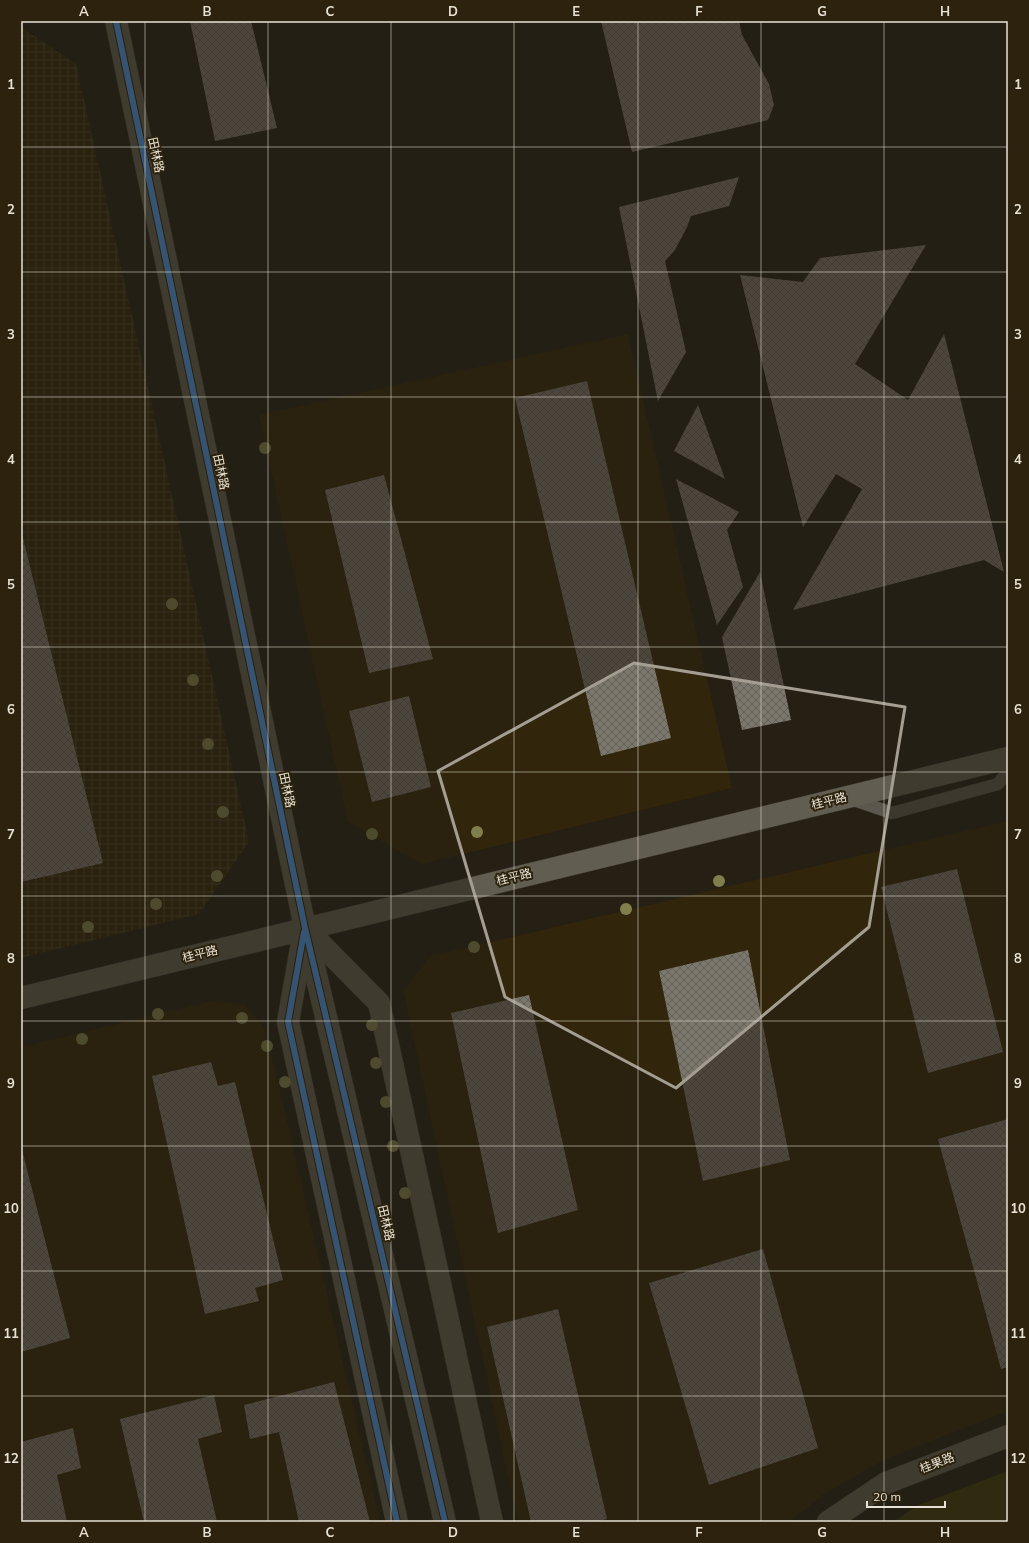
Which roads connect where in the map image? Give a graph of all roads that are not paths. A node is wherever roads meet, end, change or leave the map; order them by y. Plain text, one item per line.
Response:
1 (116, 21) edge
2 (1008, 758) edge
3 (1008, 771) edge
4 (846, 797) junction
5 (305, 928) junction
6 (21, 998) edge
7 (1008, 1436) edge
8 (397, 1522) edge
9 (446, 1522) edge
10 (492, 1522) edge
11 (828, 1522) edge

1 - 5 street, 田林路
2 - 4 street, 桂平路
3 - 4 lane
4 - 5 street, 桂平路
5 - 6 street, 桂平路
5 - 8 street, 田林路
5 - 9 street, 田林路
5 - 10 street
7 - 11 street, 桂果路

